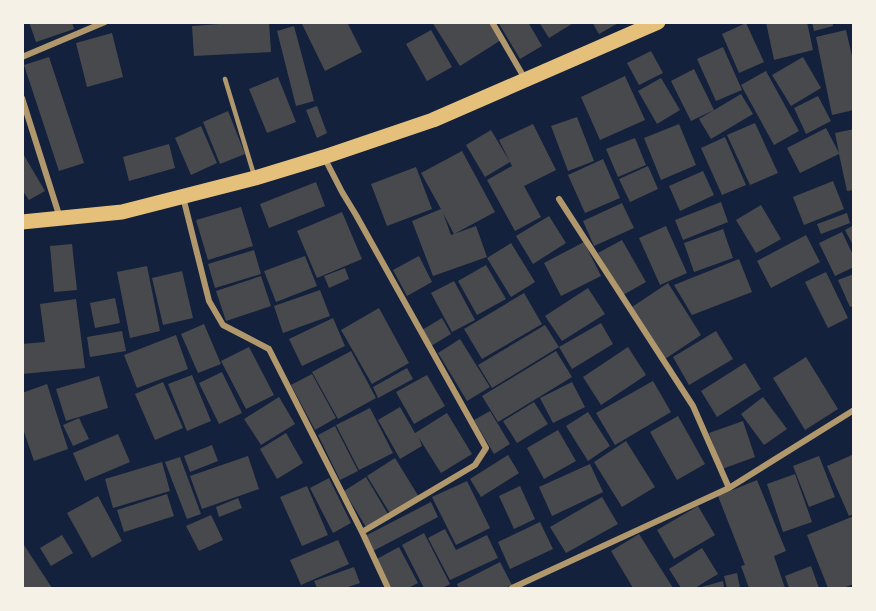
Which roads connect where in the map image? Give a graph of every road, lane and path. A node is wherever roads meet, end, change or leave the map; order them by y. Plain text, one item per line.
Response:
1 (105, 22) edge
2 (492, 22) edge
3 (658, 22) edge
4 (22, 57) edge
5 (225, 79) dead end
6 (525, 80) junction
7 (22, 98) edge
8 (324, 157) junction
9 (255, 178) junction
10 (182, 197) junction
11 (559, 199) dead end
12 (60, 219) junction
13 (22, 222) edge
14 (854, 410) edge
15 (729, 488) junction
16 (363, 532) junction
17 (388, 588) edge
18 (512, 588) edge

1 - 4 street
2 - 6 street
3 - 6 main road
5 - 9 lane
6 - 8 main road
7 - 12 street
8 - 9 main road
8 - 16 street
9 - 10 main road
10 - 12 main road
10 - 16 street
11 - 15 street
12 - 13 main road
14 - 15 street
15 - 18 street
16 - 17 street

